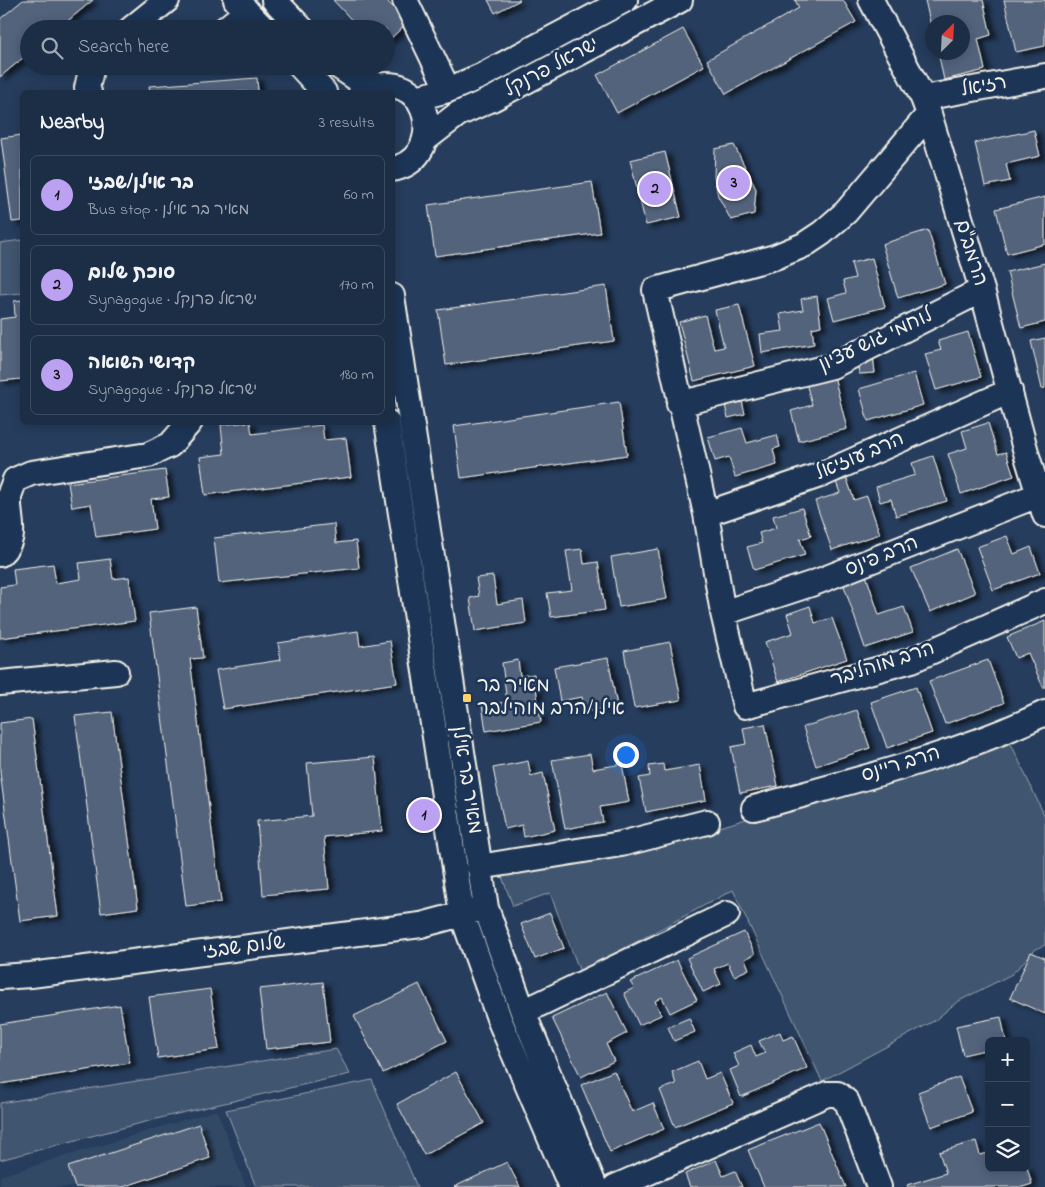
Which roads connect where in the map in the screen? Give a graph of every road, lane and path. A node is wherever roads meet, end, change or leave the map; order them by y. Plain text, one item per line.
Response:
1 (168, 0) edge
2 (274, 0) edge
3 (405, 0) edge
4 (625, 0) edge
5 (680, 0) edge
6 (871, 0) edge
7 (242, 6) edge
8 (142, 20) edge
9 (232, 20) edge
10 (255, 20) edge
11 (293, 20) edge
12 (90, 75) edge
13 (308, 75) edge
14 (352, 75) edge
15 (1045, 76) edge
16 (369, 89) edge
17 (88, 90) edge
18 (322, 90) edge
19 (448, 90) junction
20 (416, 98) junction
21 (926, 106) junction
22 (426, 138) junction
23 (395, 172) edge
24 (982, 290) junction
25 (395, 316) edge
26 (1010, 391) junction
27 (679, 404) junction
28 (187, 425) edge
29 (386, 425) edge
30 (1043, 501) edge
31 (706, 514) junction
32 (0, 554) edge
33 (1045, 601) edge
34 (723, 614) junction
35 (116, 672) dead end
36 (0, 683) edge
37 (1045, 713) edge
38 (754, 808) dead end
39 (707, 822) dead end
40 (479, 867) junction
41 (486, 908) junction
42 (462, 914) junction
43 (727, 914) dead end
44 (0, 977) edge
45 (523, 1012) junction
46 (571, 1187) edge
47 (595, 1187) edge
48 (615, 1187) edge
49 (879, 1187) edge

1 - 8 street
2 - 11 street
3 - 19 street
4 - 19 street, ישראל פרנקל
5 - 22 street, ישראל פרנקל
6 - 21 street, הרמב"ם
7 - 9 street
7 - 10 street
12 - 17 street
13 - 18 street
14 - 16 street
15 - 21 street, רזיאל
16 - 20 street
19 - 20 street, ישראל פרנקל
20 - 22 street
21 - 24 street, הרמב"ם
21 - 27 street
22 - 23 street
24 - 26 street, הרמב"ם
24 - 27 street, לוחמי גוש עציון
25 - 40 street, מאיר בר אילן
26 - 30 street, הרמב"ם
26 - 31 street, הרב עוזיאל
27 - 31 street
28 - 32 street
29 - 42 street, מאיר בר אילן
30 - 34 street, הרב פינס
31 - 34 street
33 - 34 street, הרב מוהליבר
35 - 36 street
37 - 38 street, הרב ריינס
39 - 40 street
40 - 41 street, מאיר בר אילן
41 - 42 street, שלום שבזי
41 - 45 street, מאיר בר אילן
42 - 44 street, שלום שבזי
42 - 46 street, מאיר בר אילן
43 - 45 street
45 - 47 street, מאיר בר אילן
48 - 49 street

